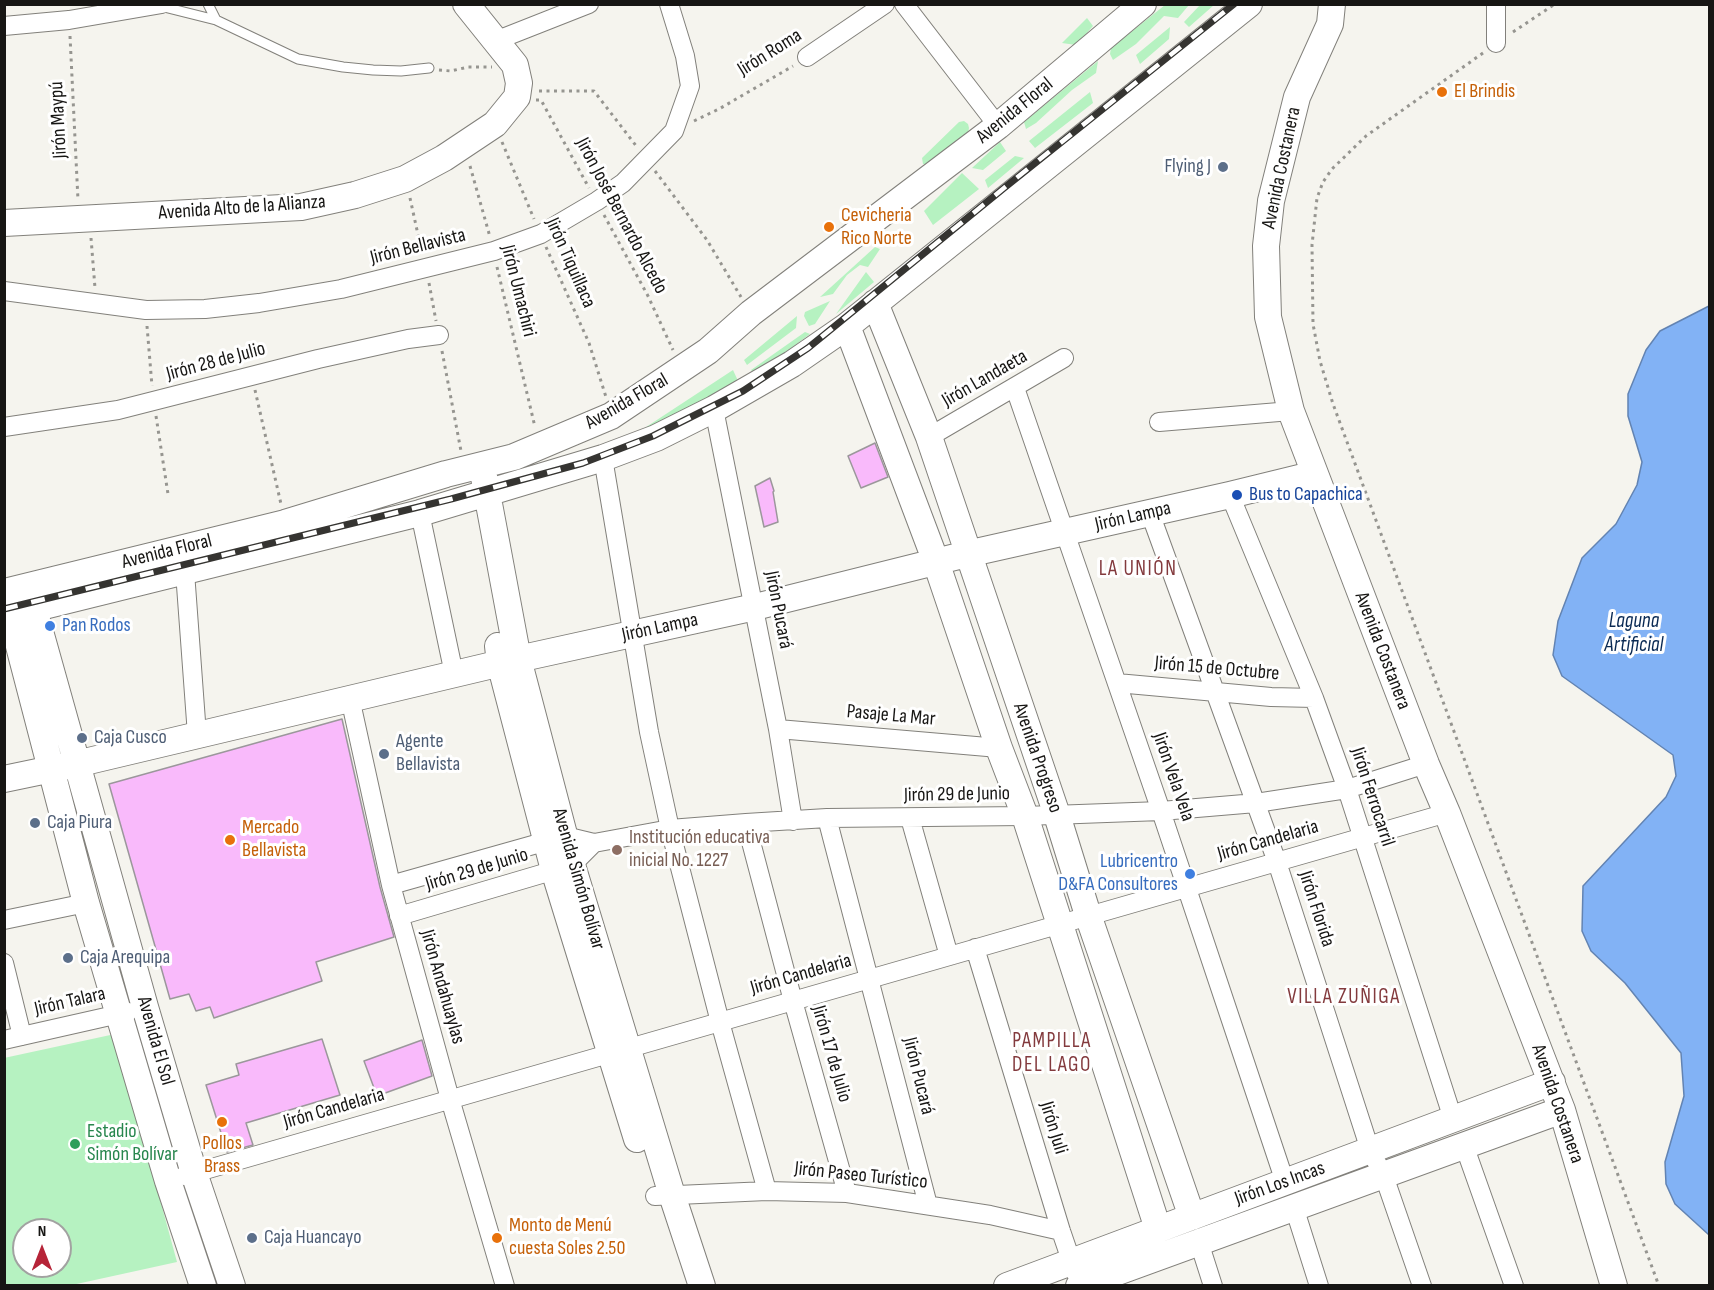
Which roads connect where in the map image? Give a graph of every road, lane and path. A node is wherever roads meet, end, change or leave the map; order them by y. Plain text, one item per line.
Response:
1 (208, 4) edge
2 (466, 4) edge
3 (589, 4) edge
4 (669, 4) edge
5 (885, 4) edge
6 (904, 4) edge
7 (1143, 4) edge
8 (1249, 4) edge
9 (1332, 4) edge
10 (1496, 4) edge
11 (1555, 4) edge
12 (161, 5) edge
13 (69, 20) junction
14 (216, 20) junction
15 (4, 26) edge
16 (495, 41) junction
17 (1496, 43) junction
18 (807, 57) joint
19 (429, 68) joint
20 (517, 85) junction
21 (495, 124) junction
22 (998, 126) junction
23 (674, 130) junction
24 (464, 144) junction
25 (597, 201) junction
26 (84, 218) junction
27 (4, 223) edge
28 (540, 234) junction
29 (494, 251) junction
30 (4, 291) edge
31 (875, 303) junction
32 (97, 305) junction
33 (847, 326) junction
34 (439, 335) dead end
35 (1064, 358) dead end
36 (682, 370) junction
37 (252, 375) junction
38 (1015, 388) junction
39 (714, 409) junction
40 (1291, 411) junction
41 (611, 416) junction
42 (1159, 422) dead end
43 (4, 427) edge
44 (929, 437) junction
45 (540, 446) junction
46 (603, 458) junction
47 (473, 467) junction
48 (1315, 474) junction
49 (1230, 495) junction
50 (481, 496) junction
51 (420, 513) junction
52 (1150, 513) junction
53 (285, 523) junction
54 (1065, 533) junction
55 (967, 554) junction
56 (936, 562) junction
57 (185, 572) junction
58 (14, 602) edge
59 (755, 607) junction
60 (633, 635) junction
61 (509, 661) junction
62 (453, 674) junction
63 (1117, 683) junction
64 (1215, 693) junction
65 (350, 698) junction
66 (1314, 698) junction
67 (778, 729) junction
68 (198, 735) junction
69 (999, 748) junction
70 (76, 764) junction
71 (1426, 764) junction
72 (51, 769) junction
73 (4, 778) edge
74 (1347, 789) junction
75 (1256, 803) junction
76 (1161, 811) junction
77 (1447, 813) junction
78 (1057, 815) junction
79 (1025, 816) junction
80 (827, 818) junction
81 (910, 818) junction
82 (793, 821) junction
83 (746, 823) junction
84 (670, 829) junction
85 (1362, 838) junction
86 (556, 839) junction
87 (594, 843) junction
88 (1277, 862) junction
89 (563, 868) junction
90 (391, 885) junction
91 (1185, 888) junction
92 (86, 903) junction
93 (1088, 915) junction
94 (399, 916) junction
95 (4, 920) edge
96 (1060, 925) junction
97 (975, 948) junction
98 (950, 956) junction
99 (4, 963) edge
100 (870, 978) junction
101 (793, 1001) junction
102 (146, 1007) junction
103 (119, 1014) junction
104 (720, 1022) junction
105 (13, 1038) edge
106 (619, 1051) junction
107 (1552, 1082) junction
108 (450, 1099) junction
109 (1562, 1110) junction
110 (1454, 1119) junction
111 (1464, 1145) junction
112 (1370, 1150) junction
113 (194, 1173) junction
114 (1383, 1176) junction
115 (168, 1181) junction
116 (1285, 1182) junction
117 (767, 1191) junction
118 (847, 1193) junction
119 (664, 1196) junction
120 (928, 1205) junction
121 (1294, 1207) junction
122 (1192, 1217) junction
123 (1158, 1229) junction
124 (1061, 1231) junction
125 (1199, 1242) junction
126 (1077, 1280) edge
127 (203, 1286) edge
128 (232, 1286) edge
129 (506, 1286) edge
130 (684, 1286) edge
131 (702, 1286) edge
132 (1007, 1286) edge
133 (1213, 1286) edge
134 (1319, 1286) edge
135 (1422, 1286) edge
136 (1514, 1286) edge
137 (1614, 1286) edge
138 (1659, 1286) edge

1 - 14 lane
2 - 16 street
3 - 16 street
4 - 23 street, Jirón Bellavista
5 - 18 street, Jirón Roma
6 - 22 street
7 - 22 street, Avenida Floral
8 - 31 street, Avenida Floral
9 - 40 street, Avenida Costanera
10 - 17 street
11 - 17 path
12 - 13 street
12 - 14 lane
13 - 15 street
13 - 26 path, Jirón Maypú
14 - 19 lane
16 - 20 street
17 - 138 path
18 - 23 path, Jirón Roma
19 - 20 path
20 - 21 street, Avenida Alto de la Alianza
20 - 25 path, Jirón José Bernardo Alcedo
21 - 24 street, Avenida Alto de la Alianza
21 - 28 path, Jirón Tiquillaca
22 - 36 street, Avenida Floral
23 - 25 street, Jirón Bellavista
24 - 26 street, Avenida Alto de la Alianza
24 - 29 path, Jirón Umachiri
25 - 28 street, Jirón Bellavista
25 - 36 path, Jirón José Bernardo Alcedo
26 - 27 street, Avenida Alto de la Alianza
26 - 32 path, Jirón Maypú
28 - 29 street, Jirón Bellavista
28 - 41 path, Jirón Tiquillaca
29 - 32 street, Jirón Bellavista
29 - 45 path, Jirón Umachiri
30 - 32 street, Jirón Bellavista
31 - 33 street, Avenida Floral
31 - 44 street, Avenida Progreso
33 - 39 street, Avenida Floral
33 - 56 street, Avenida Progreso
34 - 37 street, Jirón 28 de Julio
35 - 38 street, Jirón Landaeta
36 - 41 street, Avenida Floral
37 - 43 street, Jirón 28 de Julio
37 - 53 path
38 - 44 street, Jirón Landaeta
38 - 54 street, Jirón Vela Vela
39 - 46 street, Avenida Floral
39 - 59 street, Jirón Pucará
40 - 42 street
40 - 48 street, Avenida Costanera
41 - 45 street, Avenida Floral
44 - 55 street, Avenida Progreso
45 - 47 street, Avenida Floral
46 - 50 street, Avenida Floral
46 - 60 street
47 - 50 street, Avenida Simón Bolívar
47 - 53 street, Avenida Floral
48 - 49 street, Jirón Lampa
48 - 71 street, Avenida Costanera
49 - 52 street, Jirón Lampa
49 - 66 street, Jirón Ferrocarril
50 - 51 street, Avenida Floral
50 - 61 street, Avenida Simón Bolívar
51 - 57 street, Avenida Floral
51 - 62 street
52 - 54 street, Jirón Lampa
52 - 64 street, Jirón Florida
53 - 58 street, Avenida Floral
54 - 55 street, Jirón Lampa
54 - 63 street, Jirón Vela Vela
55 - 56 street, Jirón Lampa
55 - 78 street, Avenida Progreso
56 - 59 street, Jirón Lampa
56 - 69 street, Avenida Progreso
57 - 58 street, Avenida Floral
57 - 68 street
58 - 70 street, Avenida El Sol
58 - 72 street, Avenida El Sol
59 - 60 street, Jirón Lampa
59 - 67 street, Jirón Pucará
60 - 61 street, Jirón Lampa
60 - 84 street
61 - 62 street, Jirón Lampa
61 - 86 street, Avenida Simón Bolívar
62 - 65 street, Jirón Lampa
63 - 64 street, Jirón 15 de Octubre
63 - 76 street, Jirón Vela Vela
64 - 66 street, Jirón 15 de Octubre
64 - 75 street, Jirón Florida
65 - 68 street, Jirón Lampa
65 - 90 street, Jirón Andahuaylas
66 - 74 street, Jirón Ferrocarril
67 - 69 street, Pasaje La Mar
67 - 82 street, Jirón Pucará
68 - 70 street, Jirón Lampa
69 - 79 street, Avenida Progreso
70 - 72 street, Jirón Lampa
70 - 102 street, Avenida El Sol
71 - 74 street, Jirón 29 de Junio
71 - 77 street, Avenida Costanera
72 - 73 street, Jirón Lampa
72 - 92 street, Avenida El Sol
74 - 75 street, Jirón 29 de Junio
74 - 85 street, Jirón Ferrocarril
75 - 76 street, Jirón 29 de Junio
75 - 88 street, Jirón Florida
76 - 78 street, Jirón 29 de Junio
76 - 91 street, Jirón Vela Vela
77 - 85 street, Jirón Candelaria
77 - 107 street, Avenida Costanera
78 - 79 street, Jirón 29 de Junio
78 - 93 street, Avenida Progreso
79 - 81 street, Jirón 29 de Junio
79 - 96 street, Avenida Progreso
80 - 81 street, Jirón 29 de Junio
80 - 82 street, Jirón 29 de Junio
80 - 100 street, Jirón Pucará
81 - 98 street
82 - 83 street, Jirón 29 de Junio
83 - 84 street, Jirón 29 de Junio
83 - 101 street, Jirón 17 de Julio
84 - 87 street, Jirón 29 de Junio
84 - 104 street
85 - 88 street, Jirón Candelaria
85 - 110 street, Jirón Ferrocarril
86 - 87 street, Jirón 29 de Junio
86 - 89 street, Avenida Simón Bolívar
86 - 90 street, Jirón 29 de Junio
87 - 89 street, Jirón 29 de Junio
88 - 91 street, Jirón Candelaria
88 - 112 street, Jirón Florida
89 - 94 street, Jirón 29 de Junio
89 - 106 street, Avenida Simón Bolívar
90 - 94 street, Jirón Andahuaylas
91 - 93 street, Jirón Candelaria
91 - 116 street, Jirón Vela Vela
92 - 95 street
92 - 103 street, Avenida El Sol
93 - 96 street, Jirón Candelaria
93 - 122 street, Avenida Progreso
94 - 108 street, Jirón Andahuaylas
96 - 97 street, Jirón Candelaria
96 - 123 street, Avenida Progreso
97 - 98 street, Jirón Candelaria
97 - 124 street, Jirón Juli
98 - 100 street, Jirón Candelaria
99 - 105 street
100 - 101 street, Jirón Candelaria
100 - 120 street, Jirón Pucará
101 - 104 street, Jirón Candelaria
101 - 118 street, Jirón 17 de Julio
102 - 103 street, Jirón Talara
102 - 113 street, Avenida El Sol
103 - 105 street, Jirón Talara
103 - 115 street, Avenida El Sol
104 - 106 street, Jirón Candelaria
104 - 117 street
106 - 108 street, Jirón Candelaria
106 - 119 street, Avenida Simón Bolívar
107 - 109 street, Avenida Costanera
107 - 110 street, Jirón Los Incas
108 - 113 street, Jirón Candelaria
108 - 129 street, Jirón Andahuaylas
109 - 111 street, Jirón Los Incas
109 - 137 street, Avenida Costanera
110 - 112 street, Jirón Los Incas
111 - 114 street, Jirón Los Incas
111 - 136 street
112 - 114 street, Jirón Florida
112 - 116 street, Jirón Los Incas
113 - 115 street, Jirón Candelaria
113 - 128 street, Avenida El Sol
114 - 121 street, Jirón Los Incas
114 - 135 street, Jirón Florida
115 - 127 street, Avenida El Sol
116 - 122 street, Jirón Los Incas
117 - 118 street, Jirón Paseo Turístico
117 - 119 street, Jirón Paseo Turístico
118 - 120 street, Jirón Paseo Turístico
119 - 130 street, Avenida Simón Bolívar
119 - 131 street, Avenida Simón Bolívar
120 - 124 street, Jirón Paseo Turístico
121 - 125 street, Jirón Los Incas
121 - 134 street
122 - 123 street, Jirón Los Incas
123 - 126 street, Jirón Los Incas
124 - 126 street, Jirón Juli
125 - 126 street, Jirón Los Incas
125 - 133 street
126 - 132 street, Jirón Los Incas

